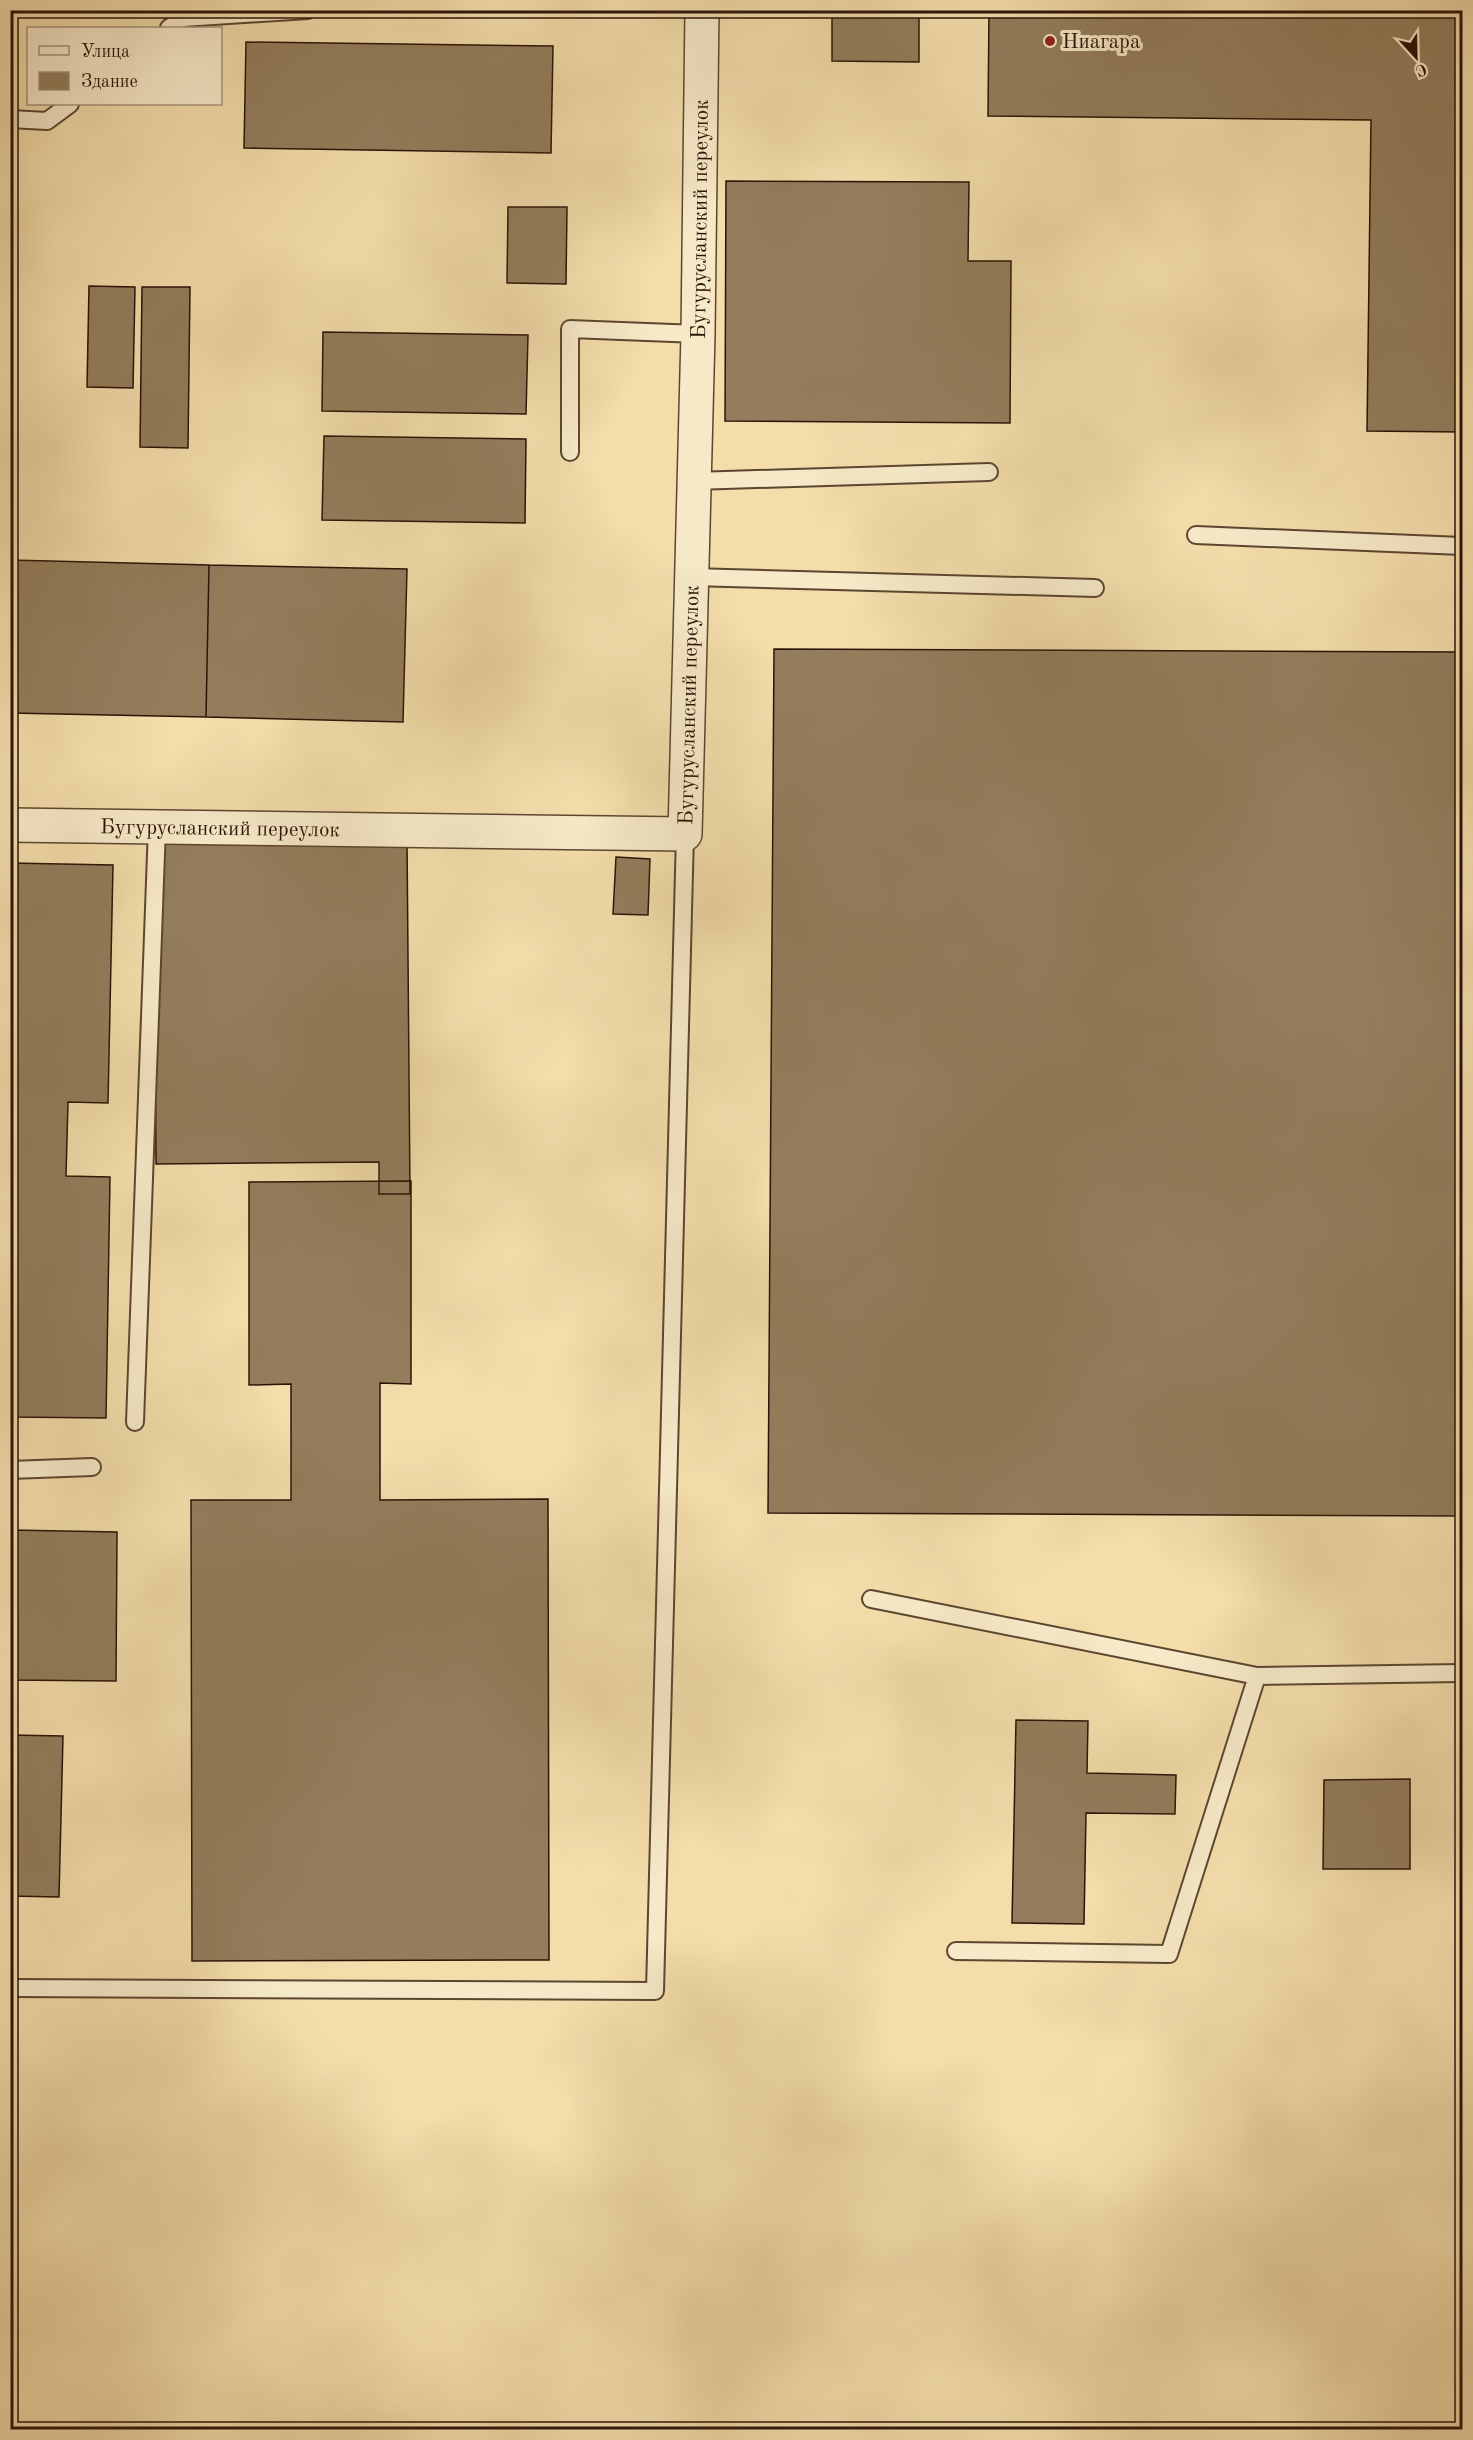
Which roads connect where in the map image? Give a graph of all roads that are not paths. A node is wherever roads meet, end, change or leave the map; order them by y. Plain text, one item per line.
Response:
1 (308, 10) edge
2 (702, 10) edge
3 (170, 27) edge
4 (69, 105) edge
5 (10, 119) edge
6 (698, 334) junction
7 (570, 452) dead end
8 (990, 472) dead end
9 (694, 481) junction
10 (1196, 535) dead end
11 (1462, 546) edge
12 (692, 577) junction
13 (1095, 588) dead end
14 (10, 825) edge
15 (157, 827) junction
16 (685, 834) junction
17 (135, 1422) dead end
18 (92, 1467) dead end
19 (10, 1470) edge
20 (871, 1599) dead end
21 (1462, 1673) edge
22 (1257, 1676) junction
23 (956, 1951) dead end
24 (10, 1988) edge

1 - 3 lane
2 - 6 street, Бугурусланский переулок
4 - 5 lane
6 - 7 lane
6 - 9 street, Бугурусланский переулок
8 - 9 lane
9 - 12 street, Бугурусланский переулок
10 - 11 lane
12 - 13 lane
12 - 16 street, Бугурусланский переулок
14 - 15 street, Бугурусланский переулок
15 - 16 street, Бугурусланский переулок
15 - 17 lane
16 - 24 lane
18 - 19 lane
20 - 22 lane
21 - 22 lane
22 - 23 lane

